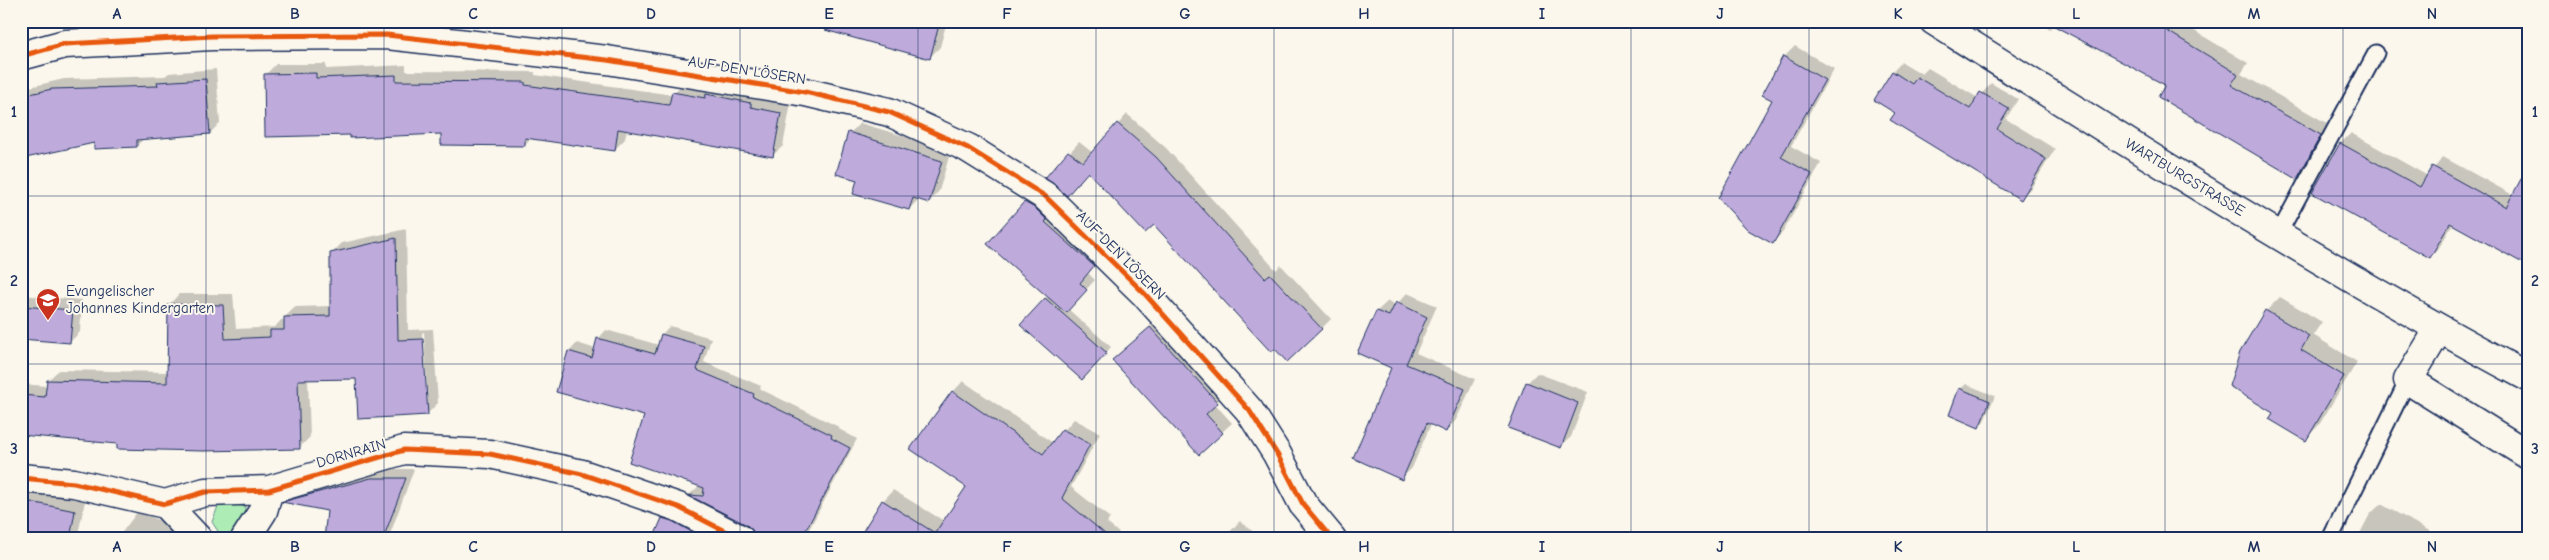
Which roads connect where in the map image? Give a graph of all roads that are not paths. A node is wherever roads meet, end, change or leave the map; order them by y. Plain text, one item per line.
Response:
1 (1934, 21) edge
2 (2376, 53) dead end
3 (21, 56) edge
4 (2279, 233) junction
5 (2439, 329) junction
6 (2528, 377) edge
7 (2408, 380) junction
8 (2528, 455) edge
9 (21, 478) edge
10 (269, 490) junction
11 (165, 504) junction
12 (198, 539) edge
13 (245, 539) edge
14 (740, 539) edge
15 (1332, 539) edge
16 (2330, 539) edge

1 - 4 street, WARTBURGSTRASSE
2 - 4 lane
3 - 15 street, AUF DEN LÖSERN
4 - 5 street, WARTBURGSTRASSE
5 - 6 street, WARTBURGSTRASSE
5 - 7 street
7 - 8 street
7 - 16 lane
9 - 11 street, DORNRAIN
10 - 11 street, DORNRAIN
10 - 13 street
10 - 14 street, DORNRAIN
11 - 12 street

